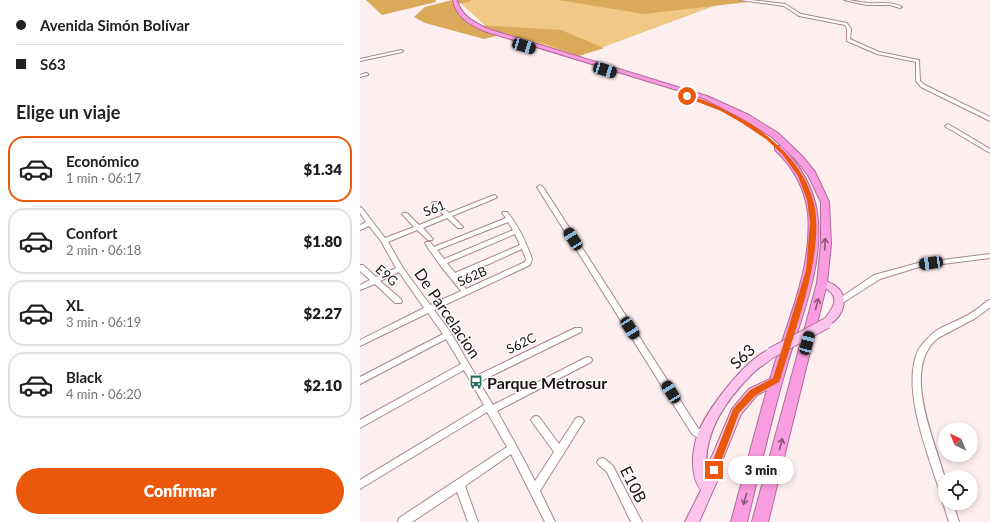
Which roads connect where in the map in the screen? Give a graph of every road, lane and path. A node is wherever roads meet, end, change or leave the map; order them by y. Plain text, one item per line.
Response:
1 (450, 0) edge
2 (455, 0) edge
3 (742, 0) edge
4 (846, 0) edge
5 (761, 1) edge
6 (872, 4) junction
7 (900, 7) dead end
8 (897, 11) dead end
9 (401, 50) dead end
10 (360, 60) edge
11 (592, 64) junction
12 (366, 74) dead end
13 (360, 76) edge
14 (990, 119) edge
15 (948, 126) dead end
16 (990, 151) edge
17 (540, 187) dead end
18 (494, 197) dead end
19 (435, 203) dead end
20 (360, 209) edge
21 (505, 213) dead end
22 (405, 214) dead end
23 (448, 216) junction
24 (510, 219) junction
25 (369, 223) junction
26 (419, 227) junction
27 (460, 227) dead end
28 (360, 228) edge
29 (516, 231) junction
30 (384, 241) junction
31 (430, 244) junction
32 (523, 246) junction
33 (990, 256) edge
34 (442, 263) junction
35 (360, 267) edge
36 (400, 269) junction
37 (453, 277) junction
38 (375, 281) junction
39 (822, 283) junction
40 (360, 288) edge
41 (465, 292) junction
42 (398, 300) dead end
43 (841, 300) junction
44 (990, 303) edge
45 (429, 309) junction
46 (578, 330) dead end
47 (448, 335) junction
48 (360, 343) edge
49 (588, 360) dead end
50 (466, 365) junction
51 (475, 380) junction
52 (776, 380) junction
53 (360, 381) edge
54 (490, 408) junction
55 (536, 420) dead end
56 (578, 421) dead end
57 (360, 424) edge
58 (703, 436) junction
59 (513, 448) junction
60 (559, 452) junction
61 (602, 462) dead end
62 (938, 470) edge
63 (459, 484) junction
64 (360, 485) edge
65 (708, 488) junction
66 (535, 490) junction
67 (950, 510) edge
68 (403, 522) edge
69 (473, 522) edge
70 (550, 522) edge
71 (636, 522) edge
72 (692, 522) edge
73 (739, 522) edge
74 (760, 522) edge
75 (954, 522) edge

1 - 11 highway
2 - 11 highway
3 - 5 street
4 - 6 street
5 - 14 street
6 - 7 street
6 - 8 street
9 - 10 street
39 -> 11 highway
11 - 52 highway
12 - 13 street
15 - 16 street
17 - 58 street
18 - 23 street, S61
19 - 23 street
20 - 25 street, De Parcelacion
21 - 24 street
22 - 26 street
23 - 26 street, S61
23 - 27 street
24 - 29 street
24 - 31 street
25 - 28 street
25 - 30 street, De Parcelacion
26 - 30 street, S61
26 - 31 street
29 - 32 street
29 - 34 street
30 - 36 street, De Parcelacion
31 - 34 street
32 - 37 street
32 - 41 street, S62B
33 - 43 street
34 - 37 street
35 - 38 street, E9G
36 - 38 street
36 - 45 street, De Parcelacion
37 - 41 street
38 - 40 street
38 - 42 street, E9G
39 - 43 main road
74 -> 39 highway
41 - 45 street, S62B
43 - 58 main road, S63, bridge
44 - 62 street
45 - 47 street, De Parcelacion
45 - 48 street, S62B
46 - 51 street, S62C
47 - 50 street, De Parcelacion
47 - 53 street
49 - 54 street
50 - 51 street, De Parcelacion
50 - 57 street
51 - 54 street, De Parcelacion
52 - 65 main road
52 -> 73 highway
54 - 59 street, De Parcelacion
54 - 64 street
55 - 60 street
56 - 60 street
58 - 65 main road, S63
59 - 63 street
59 - 66 street, De Parcelacion
60 - 66 street
61 - 71 street, E10B
63 - 68 street
63 - 69 street
65 - 72 main road
66 - 70 street, De Parcelacion
67 - 75 street

